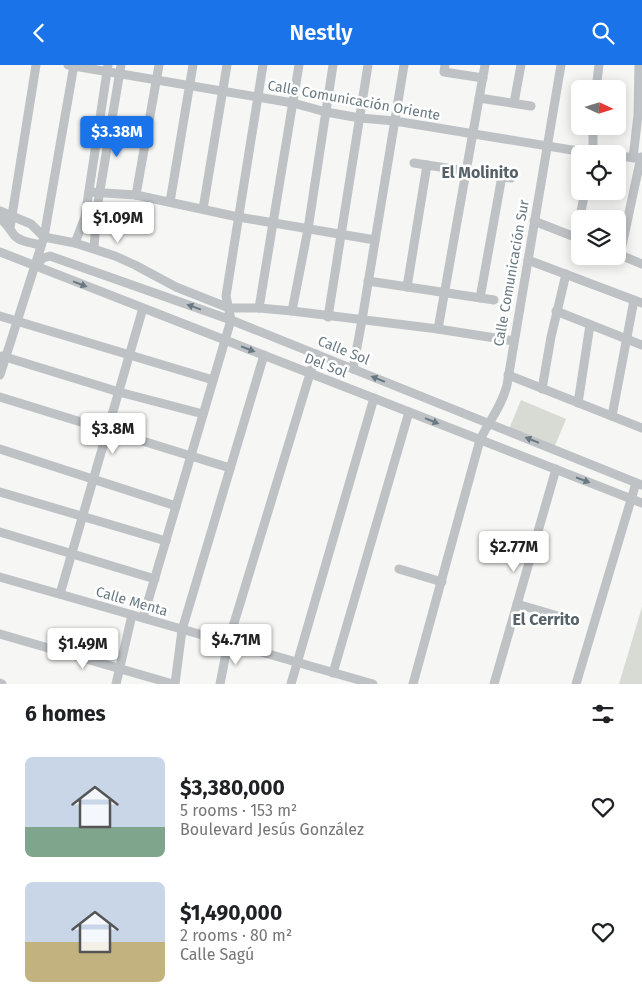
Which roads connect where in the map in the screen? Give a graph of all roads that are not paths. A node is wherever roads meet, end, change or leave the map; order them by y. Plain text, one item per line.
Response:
1 (36, 65) edge
2 (72, 65) edge
3 (159, 65) edge
4 (193, 65) edge
5 (227, 65) edge
6 (263, 65) edge
7 (299, 65) edge
8 (332, 65) edge
9 (368, 65) edge
10 (404, 65) edge
11 (445, 65) edge
12 (485, 65) edge
13 (521, 65) edge
14 (561, 65) edge
15 (599, 65) edge
16 (639, 65) edge
17 (108, 69) edge
18 (120, 70) edge
19 (483, 78) junction
20 (597, 80) edge
21 (157, 81) junction
22 (190, 86) junction
23 (223, 91) junction
24 (258, 97) junction
25 (479, 98) junction
26 (293, 103) junction
27 (514, 103) junction
28 (531, 106) dead end
29 (326, 112) junction
30 (360, 118) junction
31 (395, 121) junction
32 (473, 135) junction
33 (547, 146) junction
34 (571, 150) edge
35 (638, 157) edge
36 (414, 163) dead end
37 (427, 165) junction
38 (466, 171) junction
39 (89, 192) junction
40 (99, 193) junction
41 (136, 195) junction
42 (170, 202) junction
43 (96, 208) junction
44 (202, 209) junction
45 (0, 211) edge
46 (12, 216) junction
47 (86, 217) junction
48 (238, 217) junction
49 (0, 218) edge
50 (626, 219) edge
51 (534, 221) junction
52 (274, 223) junction
53 (10, 228) junction
54 (308, 229) junction
55 (341, 234) junction
56 (571, 236) edge
57 (375, 240) junction
58 (43, 241) junction
59 (75, 243) junction
60 (94, 248) junction
61 (0, 252) edge
62 (626, 258) edge
63 (528, 260) junction
64 (642, 264) edge
65 (35, 266) junction
66 (566, 274) junction
67 (368, 281) junction
68 (407, 287) junction
69 (444, 293) junction
70 (480, 298) junction
71 (494, 300) dead end
72 (638, 301) edge
73 (143, 308) junction
74 (229, 308) junction
75 (260, 308) junction
76 (292, 311) junction
77 (556, 311) junction
78 (0, 316) edge
79 (328, 317) junction
80 (230, 320) junction
81 (362, 320) junction
82 (17, 321) junction
83 (590, 325) junction
84 (438, 329) junction
85 (626, 339) junction
86 (225, 340) junction
87 (514, 341) junction
88 (642, 345) edge
89 (316, 354) junction
90 (130, 355) junction
91 (264, 355) junction
92 (3, 357) edge
93 (352, 369) junction
94 (310, 373) junction
95 (0, 375) edge
96 (508, 375) junction
97 (213, 380) junction
98 (542, 389) junction
99 (119, 392) junction
100 (0, 397) edge
101 (374, 398) junction
102 (578, 403) junction
103 (409, 412) junction
104 (203, 414) junction
105 (612, 416) junction
106 (489, 423) junction
107 (642, 428) edge
108 (108, 430) junction
109 (480, 440) junction
110 (0, 449) edge
111 (191, 456) junction
112 (230, 468) junction
113 (556, 469) junction
114 (93, 479) junction
115 (639, 484) edge
116 (0, 491) edge
117 (632, 499) junction
118 (642, 503) edge
119 (176, 506) junction
120 (83, 516) junction
121 (0, 532) edge
122 (166, 541) junction
123 (72, 554) junction
124 (399, 569) dead end
125 (0, 577) edge
126 (155, 579) junction
127 (442, 582) junction
128 (60, 595) junction
129 (517, 604) junction
130 (132, 615) junction
131 (144, 618) junction
132 (568, 619) dead end
133 (182, 629) junction
134 (0, 634) edge
135 (228, 643) junction
136 (298, 663) junction
137 (120, 668) junction
138 (333, 673) junction
139 (116, 684) edge
140 (174, 684) edge
141 (220, 684) edge
142 (292, 684) edge
143 (373, 684) edge
144 (413, 684) edge
145 (494, 684) edge
146 (576, 684) edge

1 - 46 street
2 - 17 street, Calle Comunicación Oriente
2 - 58 street
3 - 21 street
4 - 22 street
5 - 23 street
6 - 24 street
7 - 26 street
8 - 29 street
9 - 30 street
10 - 31 street
11 - 19 street
12 - 19 street
13 - 27 street
14 - 33 street, Calle Comunicación Sur
15 - 20 street
16 - 35 street
17 - 18 street, Calle Comunicación Oriente
17 - 39 street
18 - 21 street, Calle Comunicación Oriente
18 - 40 street
19 - 25 street
21 - 22 street, Calle Comunicación Oriente
21 - 41 street
22 - 23 street, Calle Comunicación Oriente
22 - 42 street
23 - 24 street, Calle Comunicación Oriente
23 - 44 street
24 - 26 street, Calle Comunicación Oriente
24 - 48 street
25 - 27 street
25 - 32 street
26 - 29 street, Calle Comunicación Oriente
26 - 52 street
27 - 28 street
29 - 30 street, Calle Comunicación Oriente
29 - 54 street
30 - 31 street, Calle Comunicación Oriente
30 - 55 street
31 - 32 street, Calle Comunicación Oriente
31 - 57 street
32 - 33 street, Calle Comunicación Oriente
32 - 38 street
33 - 34 street, Calle Comunicación Oriente
33 - 51 street, Calle Comunicación Sur
35 - 50 street
36 - 37 street
37 - 38 street
37 - 68 street
38 - 69 street
38 - 70 street
39 - 40 street
39 - 47 street
40 - 41 street
40 - 43 street
41 - 42 street
42 - 44 street
43 - 47 street
43 - 60 street
44 - 48 street
45 - 46 street
46 - 53 street
46 - 58 street
47 - 59 street
48 - 52 street
48 - 74 street
49 - 53 street
51 - 56 street
51 - 63 street, Calle Comunicación Sur
52 - 54 street
52 - 75 street
53 - 58 street
54 - 55 street
54 - 76 street
55 - 57 street
55 - 79 street
57 - 67 street
58 - 59 street
58 - 65 street
59 - 60 street
60 - 74 street
61 - 65 street, Del Sol
62 - 64 street
63 - 66 street
63 - 87 street, Calle Comunicación Sur
65 -> 73 street, Del Sol
80 -> 65 street, Calle Sol
65 - 82 street
66 - 72 street
66 - 77 street
67 - 68 street
67 - 81 street
68 - 69 street
69 - 70 street
69 - 84 street
70 - 71 street
72 - 85 street
73 - 86 street, Del Sol
73 - 90 street
74 - 75 street
74 - 80 street
75 - 76 street
76 - 79 street
77 - 83 street
77 - 98 street
78 - 82 street
79 - 81 street
80 - 86 street
80 - 89 street, Calle Sol
81 - 84 street
81 - 93 street
82 - 90 street
82 - 92 street
83 - 85 street
83 - 102 street
84 - 87 street
85 - 88 street
85 - 105 street
86 -> 91 street, Del Sol
86 - 97 street
87 - 96 street, Calle Comunicación Sur
89 - 93 street, Calle Sol
89 - 94 street
90 - 97 street
90 - 99 street
91 - 94 street, Del Sol
91 - 112 street
92 - 95 street
92 - 99 street
106 -> 93 street, Calle Sol
94 - 101 street, Del Sol
94 - 135 street
96 - 98 street
96 - 106 street, Calle Comunicación Sur
97 - 104 street
98 - 102 street
99 - 104 street
99 - 108 street
100 - 108 street
101 - 103 street, Del Sol
101 - 136 street
102 - 105 street
103 -> 109 street, Del Sol
103 - 138 street
104 - 111 street
105 - 107 street
106 - 109 street, Calle Comunicación Sur
115 -> 106 street, Calle Sol
108 - 111 street
108 - 114 street
109 - 113 street, Del Sol
109 - 127 street, Calle Comunicación Sur
110 - 114 street
111 - 112 street
111 - 119 street
112 - 133 street
113 -> 117 street, Del Sol
113 - 129 street
114 - 119 street
114 - 120 street
115 - 117 street
116 - 120 street
117 - 118 street, Del Sol
117 - 146 street
119 - 122 street
120 - 122 street
120 - 123 street
121 - 123 street
122 - 126 street
123 - 126 street
123 - 128 street
124 - 127 street
125 - 128 street, Calle Menta
126 - 131 street
127 - 144 street, Calle Comunicación Sur
128 - 130 street, Calle Menta
129 - 132 street
129 - 145 street
130 - 131 street, Calle Menta
130 - 137 street
131 - 133 street, Calle Menta
133 - 135 street, Calle Menta
133 - 140 street
134 - 137 street
135 - 136 street, Calle Menta
135 - 141 street
136 - 138 street, Calle Menta
136 - 142 street
137 - 139 street
137 - 140 street
138 - 143 street, Calle Menta

